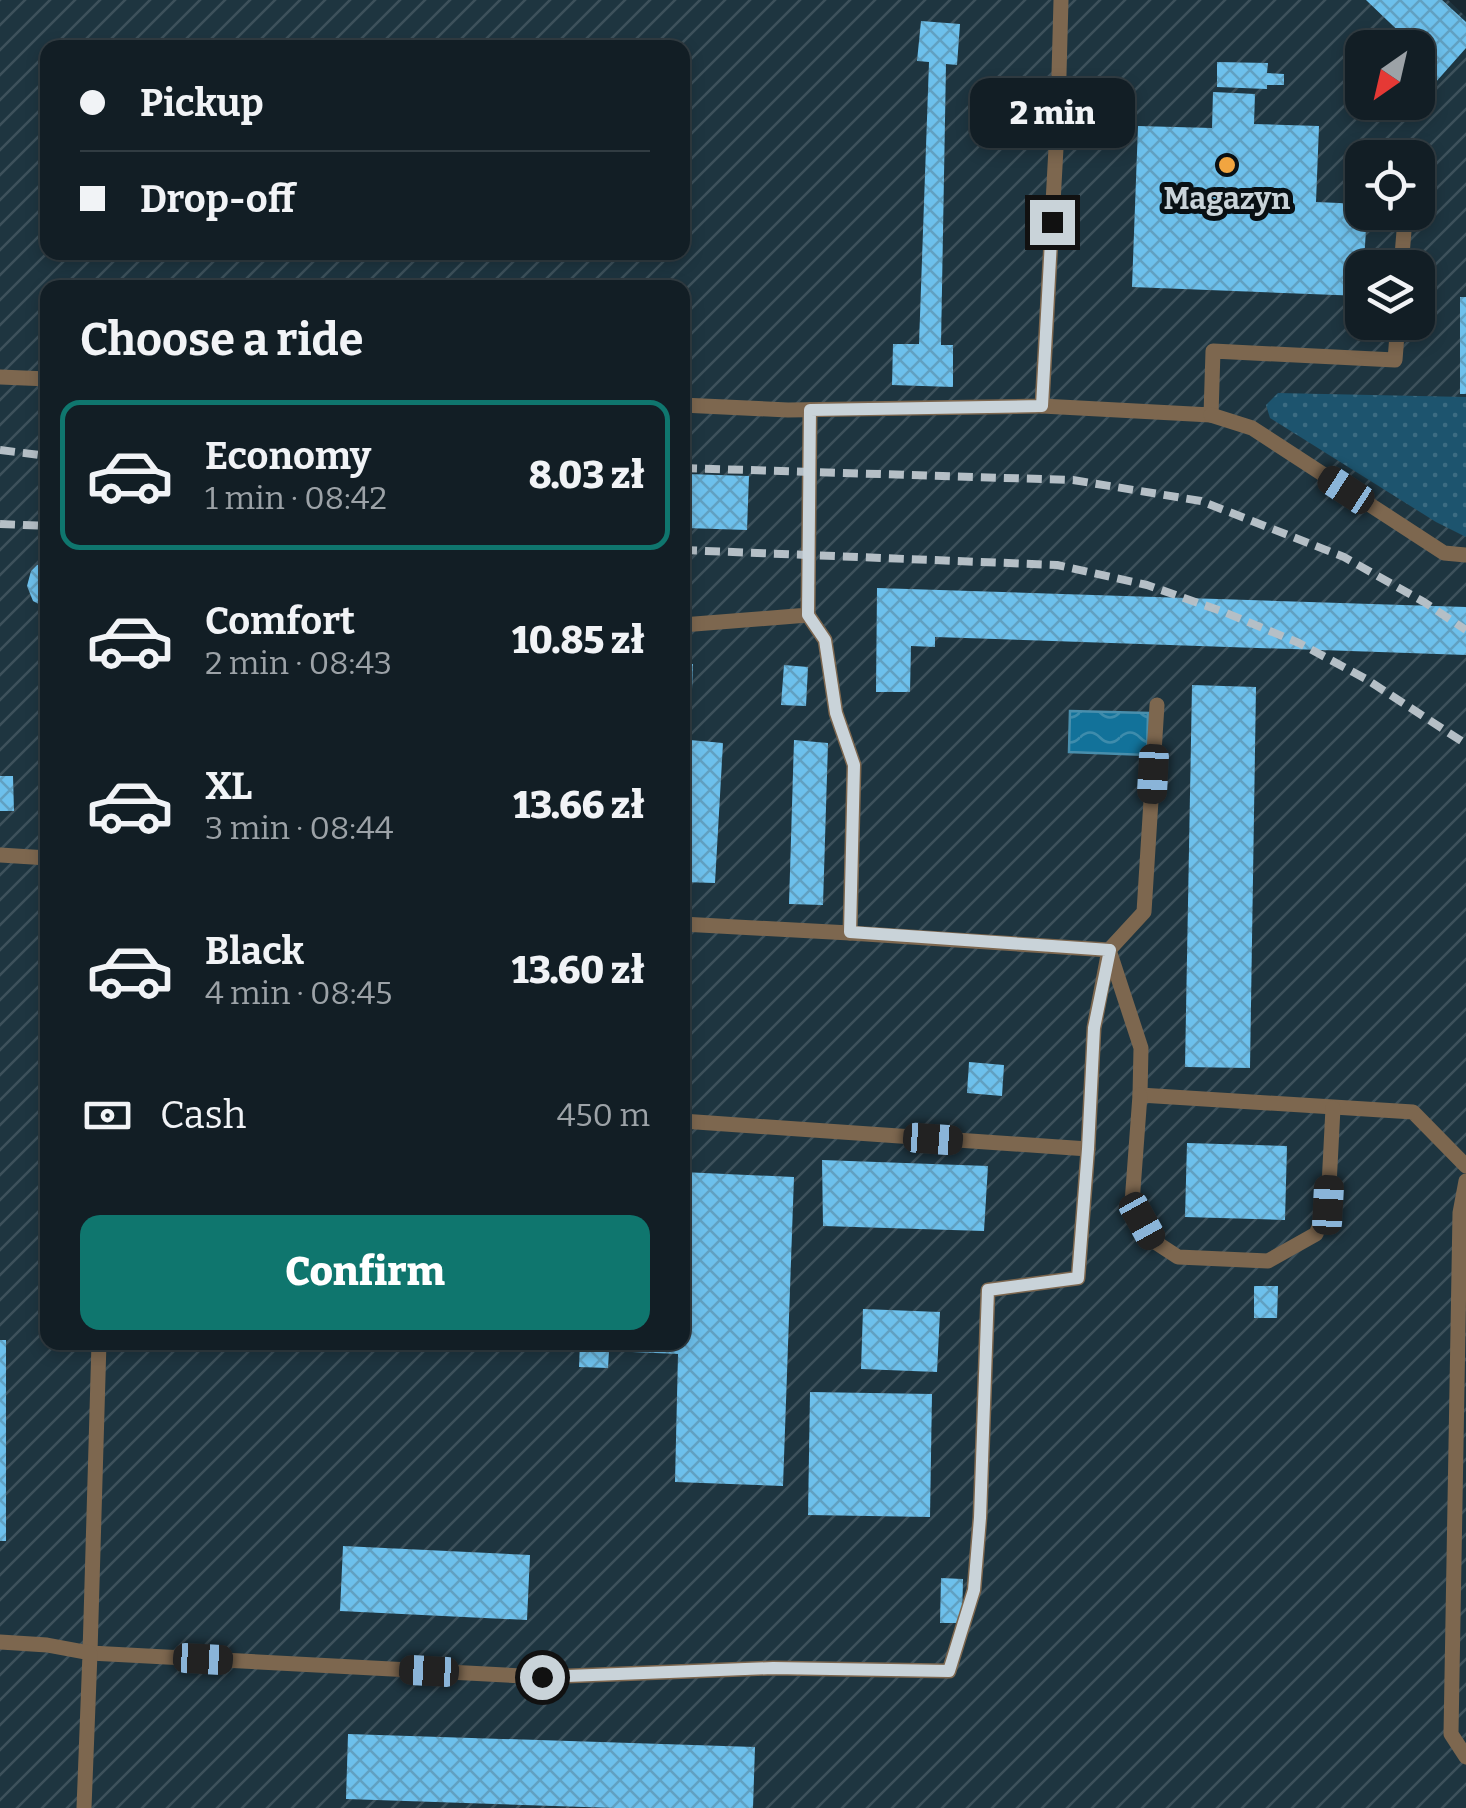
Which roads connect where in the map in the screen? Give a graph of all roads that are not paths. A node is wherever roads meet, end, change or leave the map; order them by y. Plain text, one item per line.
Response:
1 (1062, 0) edge
2 (1404, 231) dead end
3 (1403, 250) edge
4 (1397, 340) edge
5 (0, 377) edge
6 (40, 379) edge
7 (690, 406) edge
8 (1042, 406) junction
9 (810, 410) junction
10 (1212, 415) junction
11 (1466, 554) edge
12 (808, 615) junction
13 (690, 624) edge
14 (1157, 704) dead end
15 (0, 855) edge
16 (40, 858) edge
17 (690, 924) edge
18 (850, 932) junction
19 (1110, 950) junction
20 (1140, 1095) junction
21 (1333, 1108) junction
22 (690, 1122) edge
23 (1088, 1149) junction
24 (1466, 1166) edge
25 (1466, 1182) edge
26 (98, 1350) edge
27 (0, 1642) edge
28 (90, 1653) junction
29 (1466, 1757) edge
30 (84, 1808) edge

1 - 8 lane
2 - 3 lane
4 - 10 lane
5 - 6 lane
7 - 9 lane
8 - 9 lane
8 - 10 lane
9 - 12 lane
10 - 11 lane
12 - 13 lane
12 - 18 lane
14 - 19 lane
15 - 16 lane
17 - 18 lane
18 - 19 lane
19 - 20 lane
19 - 23 lane
20 - 21 lane
20 - 21 lane
21 - 24 lane
22 - 23 lane
23 - 28 lane
25 - 29 lane
26 - 28 lane
27 - 28 lane
28 - 30 lane

